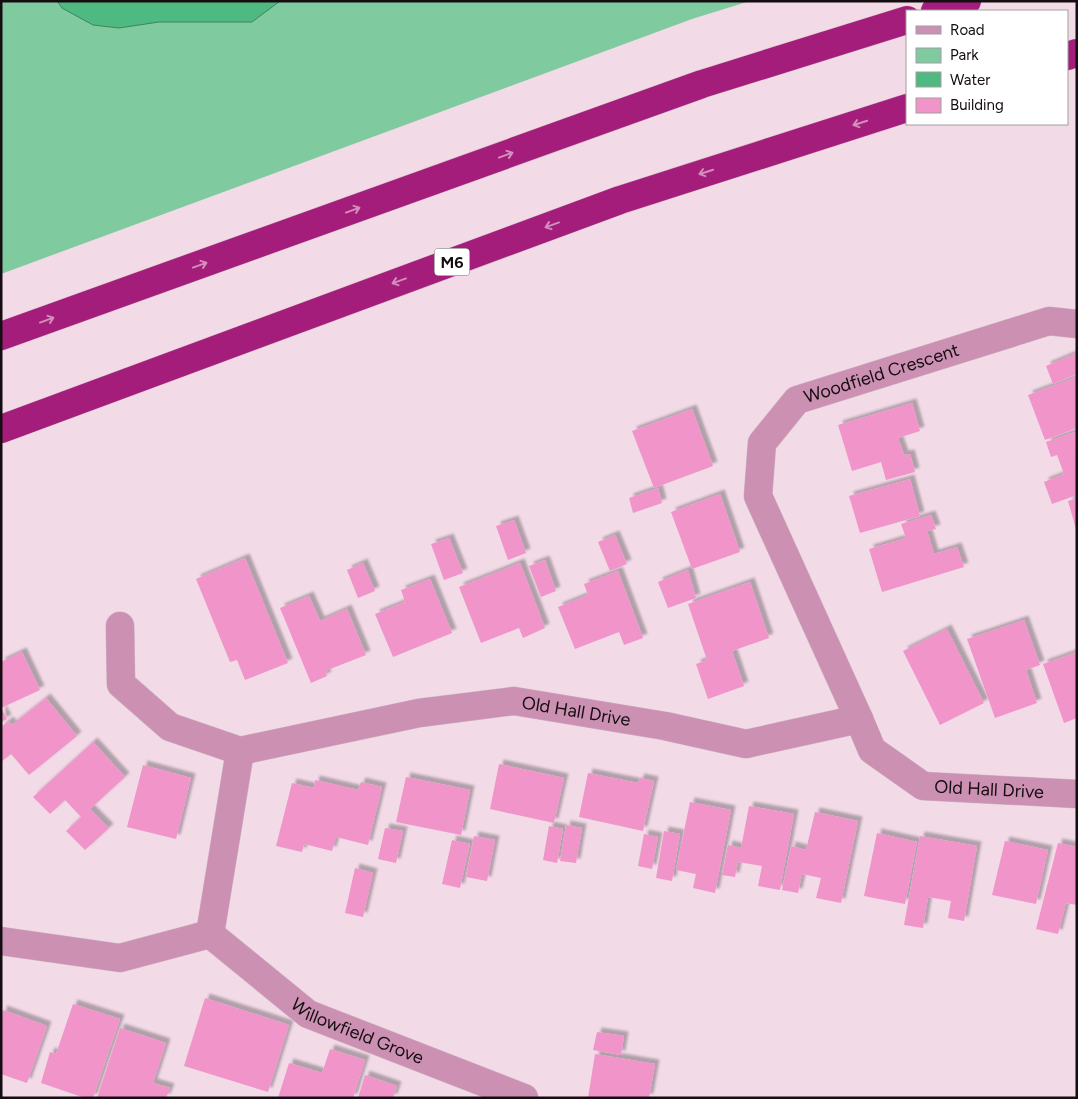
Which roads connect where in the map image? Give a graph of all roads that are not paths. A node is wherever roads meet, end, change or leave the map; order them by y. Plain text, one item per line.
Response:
1 (967, 1) edge
2 (938, 10) edge
3 (906, 20) edge
4 (906, 108) edge
5 (1077, 324) edge
6 (1, 336) edge
7 (1, 429) edge
8 (120, 626) dead end
9 (858, 719) junction
10 (240, 751) junction
11 (1077, 794) edge
12 (210, 934) junction
13 (1, 941) edge
14 (524, 1098) edge

1 - 2 highway
6 -> 3 highway
4 -> 7 highway, M6
5 - 9 street, Woodfield Crescent
8 - 10 street
9 - 10 street, Old Hall Drive
9 - 11 street, Old Hall Drive
10 - 12 street
12 - 13 street
12 - 14 street, Willowfield Grove

